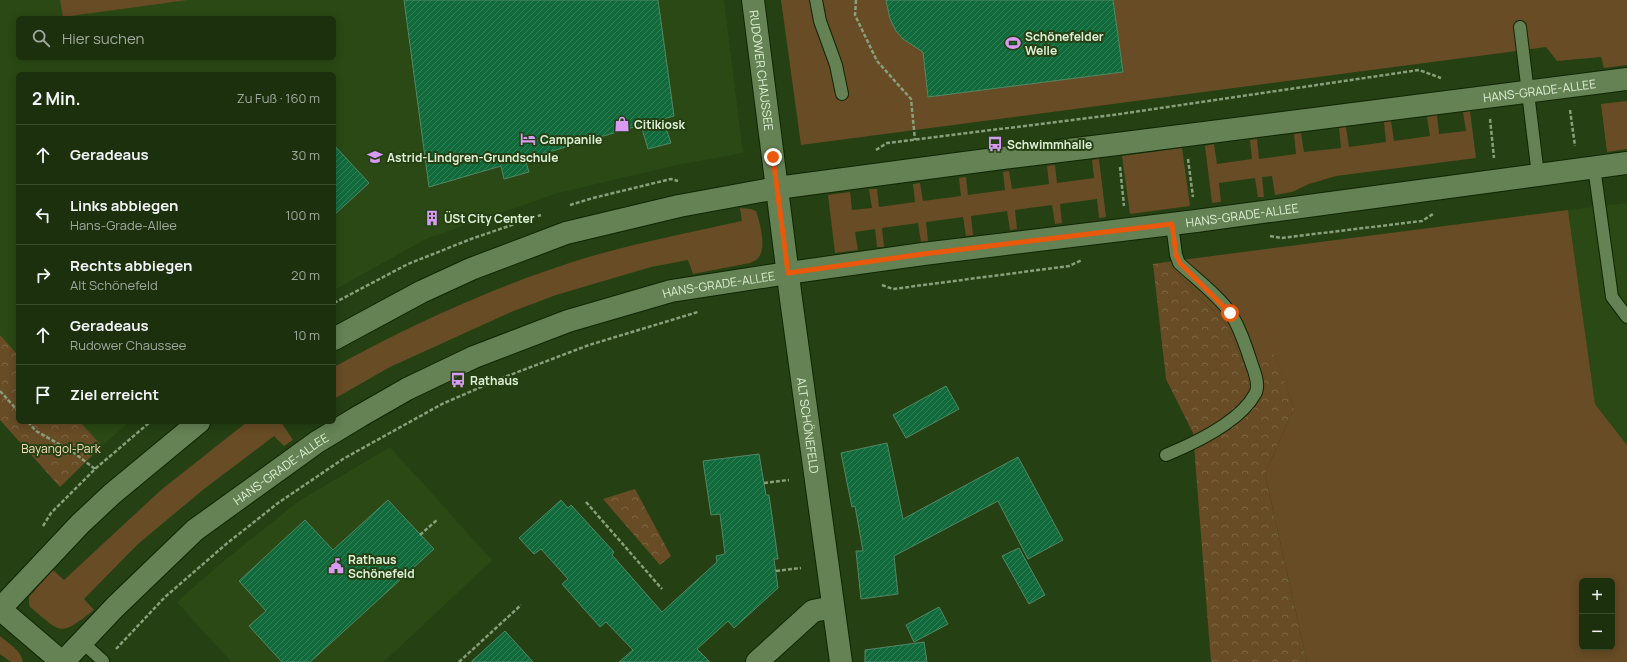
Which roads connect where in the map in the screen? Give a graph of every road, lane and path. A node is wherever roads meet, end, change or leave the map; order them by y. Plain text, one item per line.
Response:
1 (753, 0) edge
2 (816, 0) edge
3 (856, 0) edge
4 (1520, 27) dead end
5 (1419, 70) dead end
6 (1627, 79) edge
7 (1568, 87) junction
8 (1528, 91) junction
9 (842, 94) dead end
10 (1487, 97) junction
11 (1181, 105) junction
12 (1114, 115) junction
13 (1185, 135) junction
14 (915, 140) junction
15 (887, 143) dead end
16 (1117, 144) junction
17 (1627, 163) edge
18 (1586, 168) junction
19 (1538, 175) junction
20 (1497, 180) junction
21 (777, 188) junction
22 (1196, 221) junction
23 (1422, 221) dead end
24 (1172, 224) junction
25 (1127, 230) junction
26 (1281, 238) dead end
27 (1069, 266) dead end
28 (788, 273) junction
29 (892, 289) dead end
30 (696, 314) dead end
31 (1627, 318) edge
32 (336, 338) edge
33 (0, 391) edge
34 (16, 409) edge
35 (30, 424) edge
36 (148, 424) edge
37 (197, 424) edge
38 (1166, 455) dead end
39 (95, 469) junction
40 (789, 480) dead end
41 (764, 483) dead end
42 (586, 502) dead end
43 (51, 513) dead end
44 (438, 519) dead end
45 (420, 535) dead end
46 (800, 568) dead end
47 (776, 571) dead end
48 (662, 588) dead end
49 (521, 605) dead end
50 (833, 607) junction
51 (0, 609) edge
52 (82, 642) junction
53 (103, 661) edge
54 (62, 662) edge
55 (459, 662) edge
56 (757, 662) edge
57 (841, 662) edge

1 - 21 street, RUDOWER CHAUSSEE
2 - 9 lane
3 - 14 path
4 - 8 lane
5 - 11 path
6 - 7 street, HANS-GRADE-ALLEE
7 - 8 street, HANS-GRADE-ALLEE
7 - 18 path
8 - 10 street, HANS-GRADE-ALLEE
8 - 19 lane
10 - 13 street, HANS-GRADE-ALLEE
10 - 20 path
11 - 12 path
11 - 13 path
12 - 14 path
12 - 16 path
13 - 16 street, HANS-GRADE-ALLEE
13 - 22 path
14 - 15 path
16 - 21 street, HANS-GRADE-ALLEE
16 - 25 path
17 - 18 street, HANS-GRADE-ALLEE
18 - 19 street, HANS-GRADE-ALLEE
18 - 31 lane
19 - 20 street, HANS-GRADE-ALLEE
20 - 22 street, HANS-GRADE-ALLEE
21 - 28 street, ALT SCHÖNEFELD
21 - 32 street, HANS-GRADE-ALLEE
22 - 24 street, HANS-GRADE-ALLEE
23 - 26 path
24 - 25 street, HANS-GRADE-ALLEE
24 - 38 lane
25 - 28 street, HANS-GRADE-ALLEE
27 - 29 path
28 - 50 street, ALT SCHÖNEFELD
28 - 52 street, HANS-GRADE-ALLEE
30 - 53 path
33 - 34 path
35 - 39 path
36 - 39 path
37 - 51 street
39 - 43 path
40 - 41 path
42 - 48 path
44 - 45 path
46 - 47 path
49 - 55 path
50 - 56 street
50 - 57 street, ALT SCHÖNEFELD
51 - 54 street
52 - 53 lane
52 - 54 street, HANS-GRADE-ALLEE

